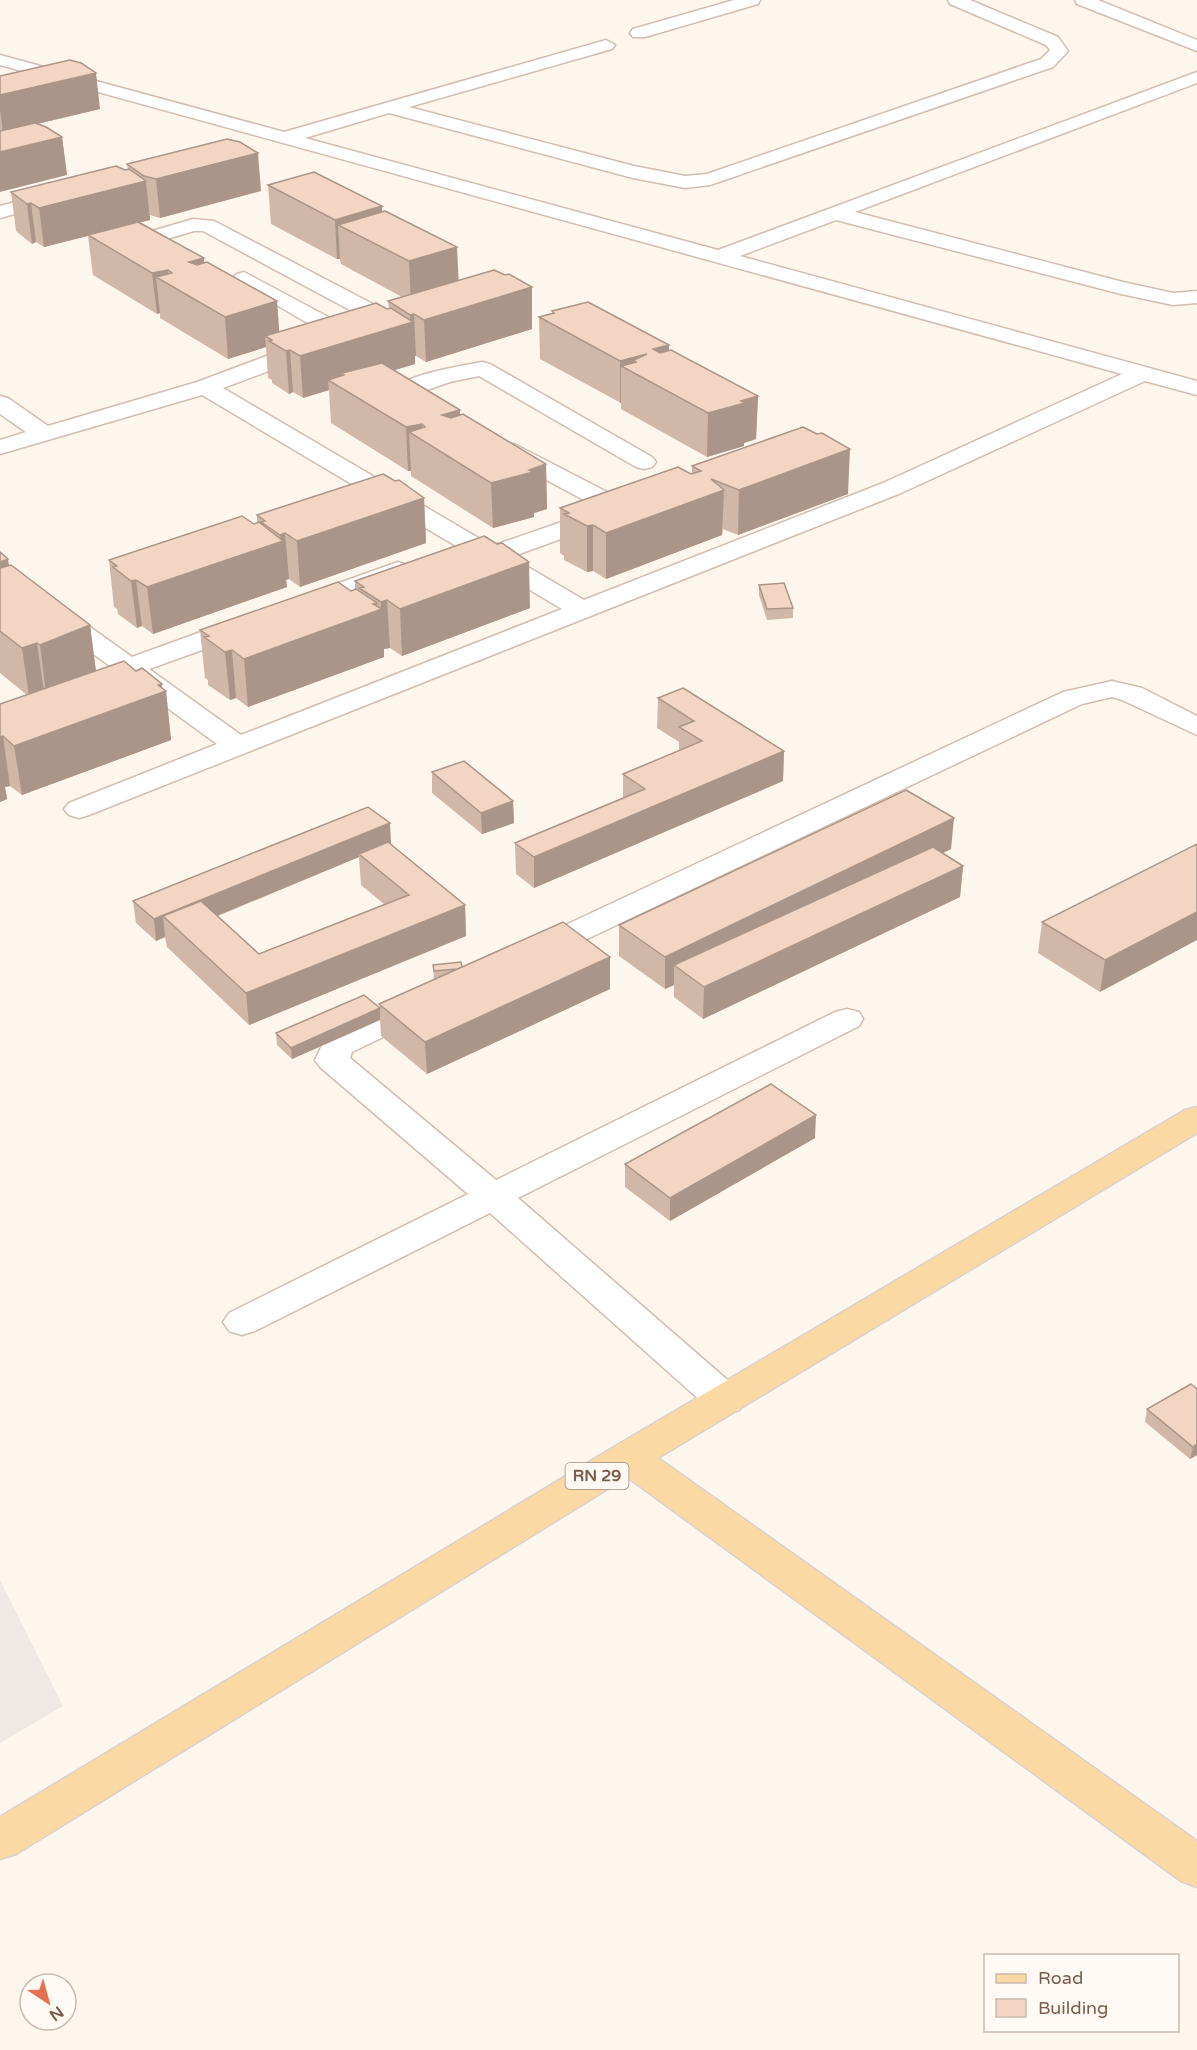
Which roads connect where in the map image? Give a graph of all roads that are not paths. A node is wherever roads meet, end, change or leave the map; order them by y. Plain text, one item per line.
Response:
1 (752, 0) edge
2 (956, 0) edge
3 (1083, 0) edge
4 (1197, 46) edge
5 (0, 60) edge
6 (1197, 77) edge
7 (1162, 89) junction
8 (1188, 101) dead end
9 (390, 108) junction
10 (285, 138) junction
11 (251, 147) edge
12 (80, 191) edge
13 (0, 212) edge
14 (834, 213) junction
15 (719, 257) junction
16 (153, 261) edge
17 (243, 278) dead end
18 (1197, 297) edge
19 (285, 337) edge
20 (350, 338) junction
21 (305, 349) junction
22 (1144, 373) junction
23 (205, 387) junction
24 (1197, 388) edge
25 (0, 403) edge
26 (427, 415) edge
27 (44, 434) junction
28 (481, 437) edge
29 (0, 447) edge
30 (644, 462) dead end
31 (489, 556) junction
32 (400, 570) edge
33 (0, 574) edge
34 (582, 610) junction
35 (129, 668) junction
36 (151, 684) junction
37 (120, 694) edge
38 (1197, 727) edge
39 (238, 746) junction
40 (79, 809) dead end
41 (510, 963) edge
42 (445, 994) edge
43 (847, 1019) dead end
44 (1197, 1118) edge
45 (493, 1196) junction
46 (242, 1322) dead end
47 (725, 1400) junction
48 (628, 1457) junction
49 (0, 1840) edge
50 (1197, 1867) edge

1 - 9 street
2 - 9 street
3 - 4 street
5 - 10 street
6 - 7 street
7 - 8 street
7 - 14 street
9 - 10 street
10 - 11 street
10 - 15 street
12 - 13 street
14 - 15 street
14 - 18 street
15 - 22 street
16 - 20 street
17 - 20 street
19 - 21 street
20 - 21 street
21 - 23 street
22 - 24 street
22 - 34 street
23 - 27 street
23 - 31 street
25 - 27 street
26 - 30 street
27 - 29 street
28 - 31 street
31 - 34 street
32 - 35 street
33 - 35 street
34 - 39 street
35 - 36 street
36 - 37 street
36 - 39 street
38 - 41 street
39 - 40 street
42 - 45 street
43 - 45 street
44 - 47 main road, RN 29
45 - 46 street
45 - 47 street
47 - 48 main road, RN 29
48 - 49 main road, RN 29
48 - 50 main road

